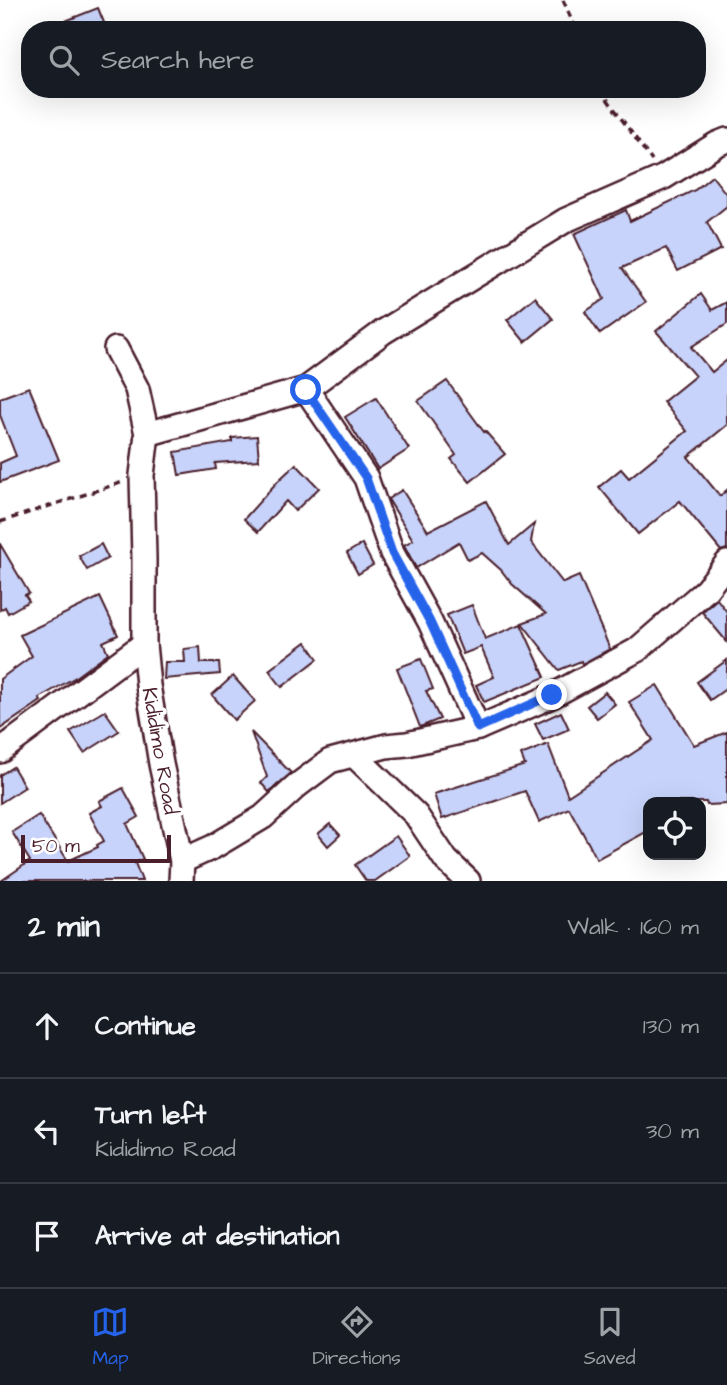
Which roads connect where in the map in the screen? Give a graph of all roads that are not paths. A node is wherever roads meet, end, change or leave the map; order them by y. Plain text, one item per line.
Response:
1 (727, 140) edge
2 (116, 349) dead end
3 (306, 390) junction
4 (147, 434) junction
5 (727, 563) edge
6 (144, 644) junction
7 (478, 728) junction
8 (0, 751) edge
9 (355, 756) junction
10 (181, 871) edge
11 (468, 881) edge

1 - 3 street
2 - 4 street, Kididimo Road
3 - 4 street
3 - 7 street
4 - 6 street, Kididimo Road
5 - 7 street, Kididimo Road
6 - 8 street
6 - 10 street, Kididimo Road
7 - 9 street, Kididimo Road
9 - 10 street, Kididimo Road
9 - 11 street

